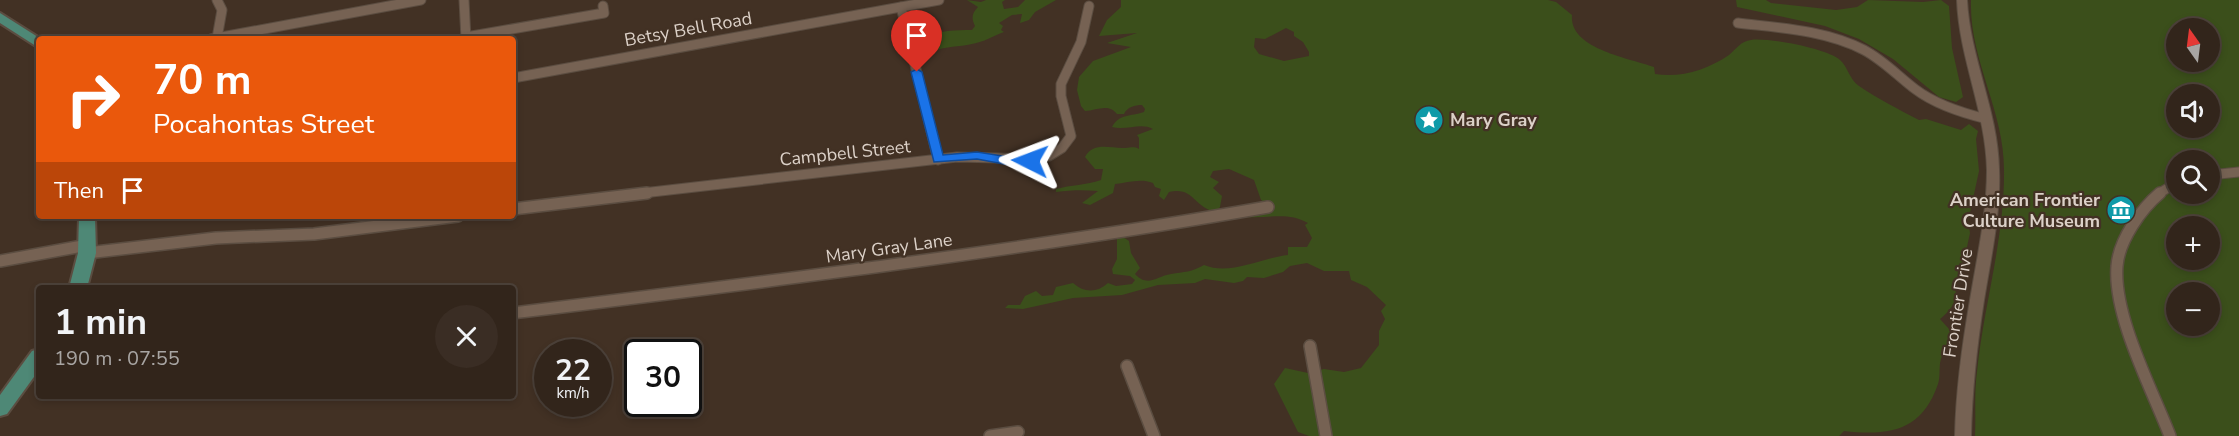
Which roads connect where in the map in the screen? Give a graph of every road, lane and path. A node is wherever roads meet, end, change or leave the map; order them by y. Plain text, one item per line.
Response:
1 (217, 0) edge
2 (421, 0) edge
3 (464, 0) edge
4 (939, 0) edge
5 (1962, 0) edge
6 (603, 6) dead end
7 (1089, 6) dead end
8 (901, 7) junction
9 (0, 17) edge
10 (1738, 23) dead end
11 (215, 36) edge
12 (230, 36) edge
13 (466, 36) edge
14 (477, 36) edge
15 (36, 42) edge
16 (516, 77) edge
17 (1987, 119) junction
18 (938, 160) junction
19 (2239, 172) edge
20 (2220, 174) edge
21 (2166, 189) edge
22 (1268, 207) dead end
23 (516, 209) edge
24 (87, 219) edge
25 (434, 219) edge
26 (88, 249) junction
27 (0, 261) edge
28 (79, 285) edge
29 (516, 313) edge
30 (1310, 346) dead end
31 (36, 360) edge
32 (1127, 366) dead end
33 (0, 409) edge
34 (1018, 432) dead end
35 (990, 436) edge
36 (1154, 436) edge
37 (1326, 436) edge
38 (1963, 436) edge
39 (2170, 436) edge

1 - 11 street
2 - 12 street
3 - 13 street
4 - 8 street, Betsy Bell Road
5 - 17 street, Frontier Drive
6 - 14 street
7 - 18 street, Campbell Street
8 - 16 street, Betsy Bell Road
8 - 18 street
9 - 15 main road
10 - 17 street
17 - 38 street, Frontier Drive
18 - 23 street, Campbell Street
19 - 20 street
21 - 39 street
22 - 29 street, Mary Gray Lane
24 - 26 main road
25 - 26 street
26 - 27 street
26 - 28 main road
30 - 37 street
31 - 33 main road
32 - 36 street
34 - 35 street

